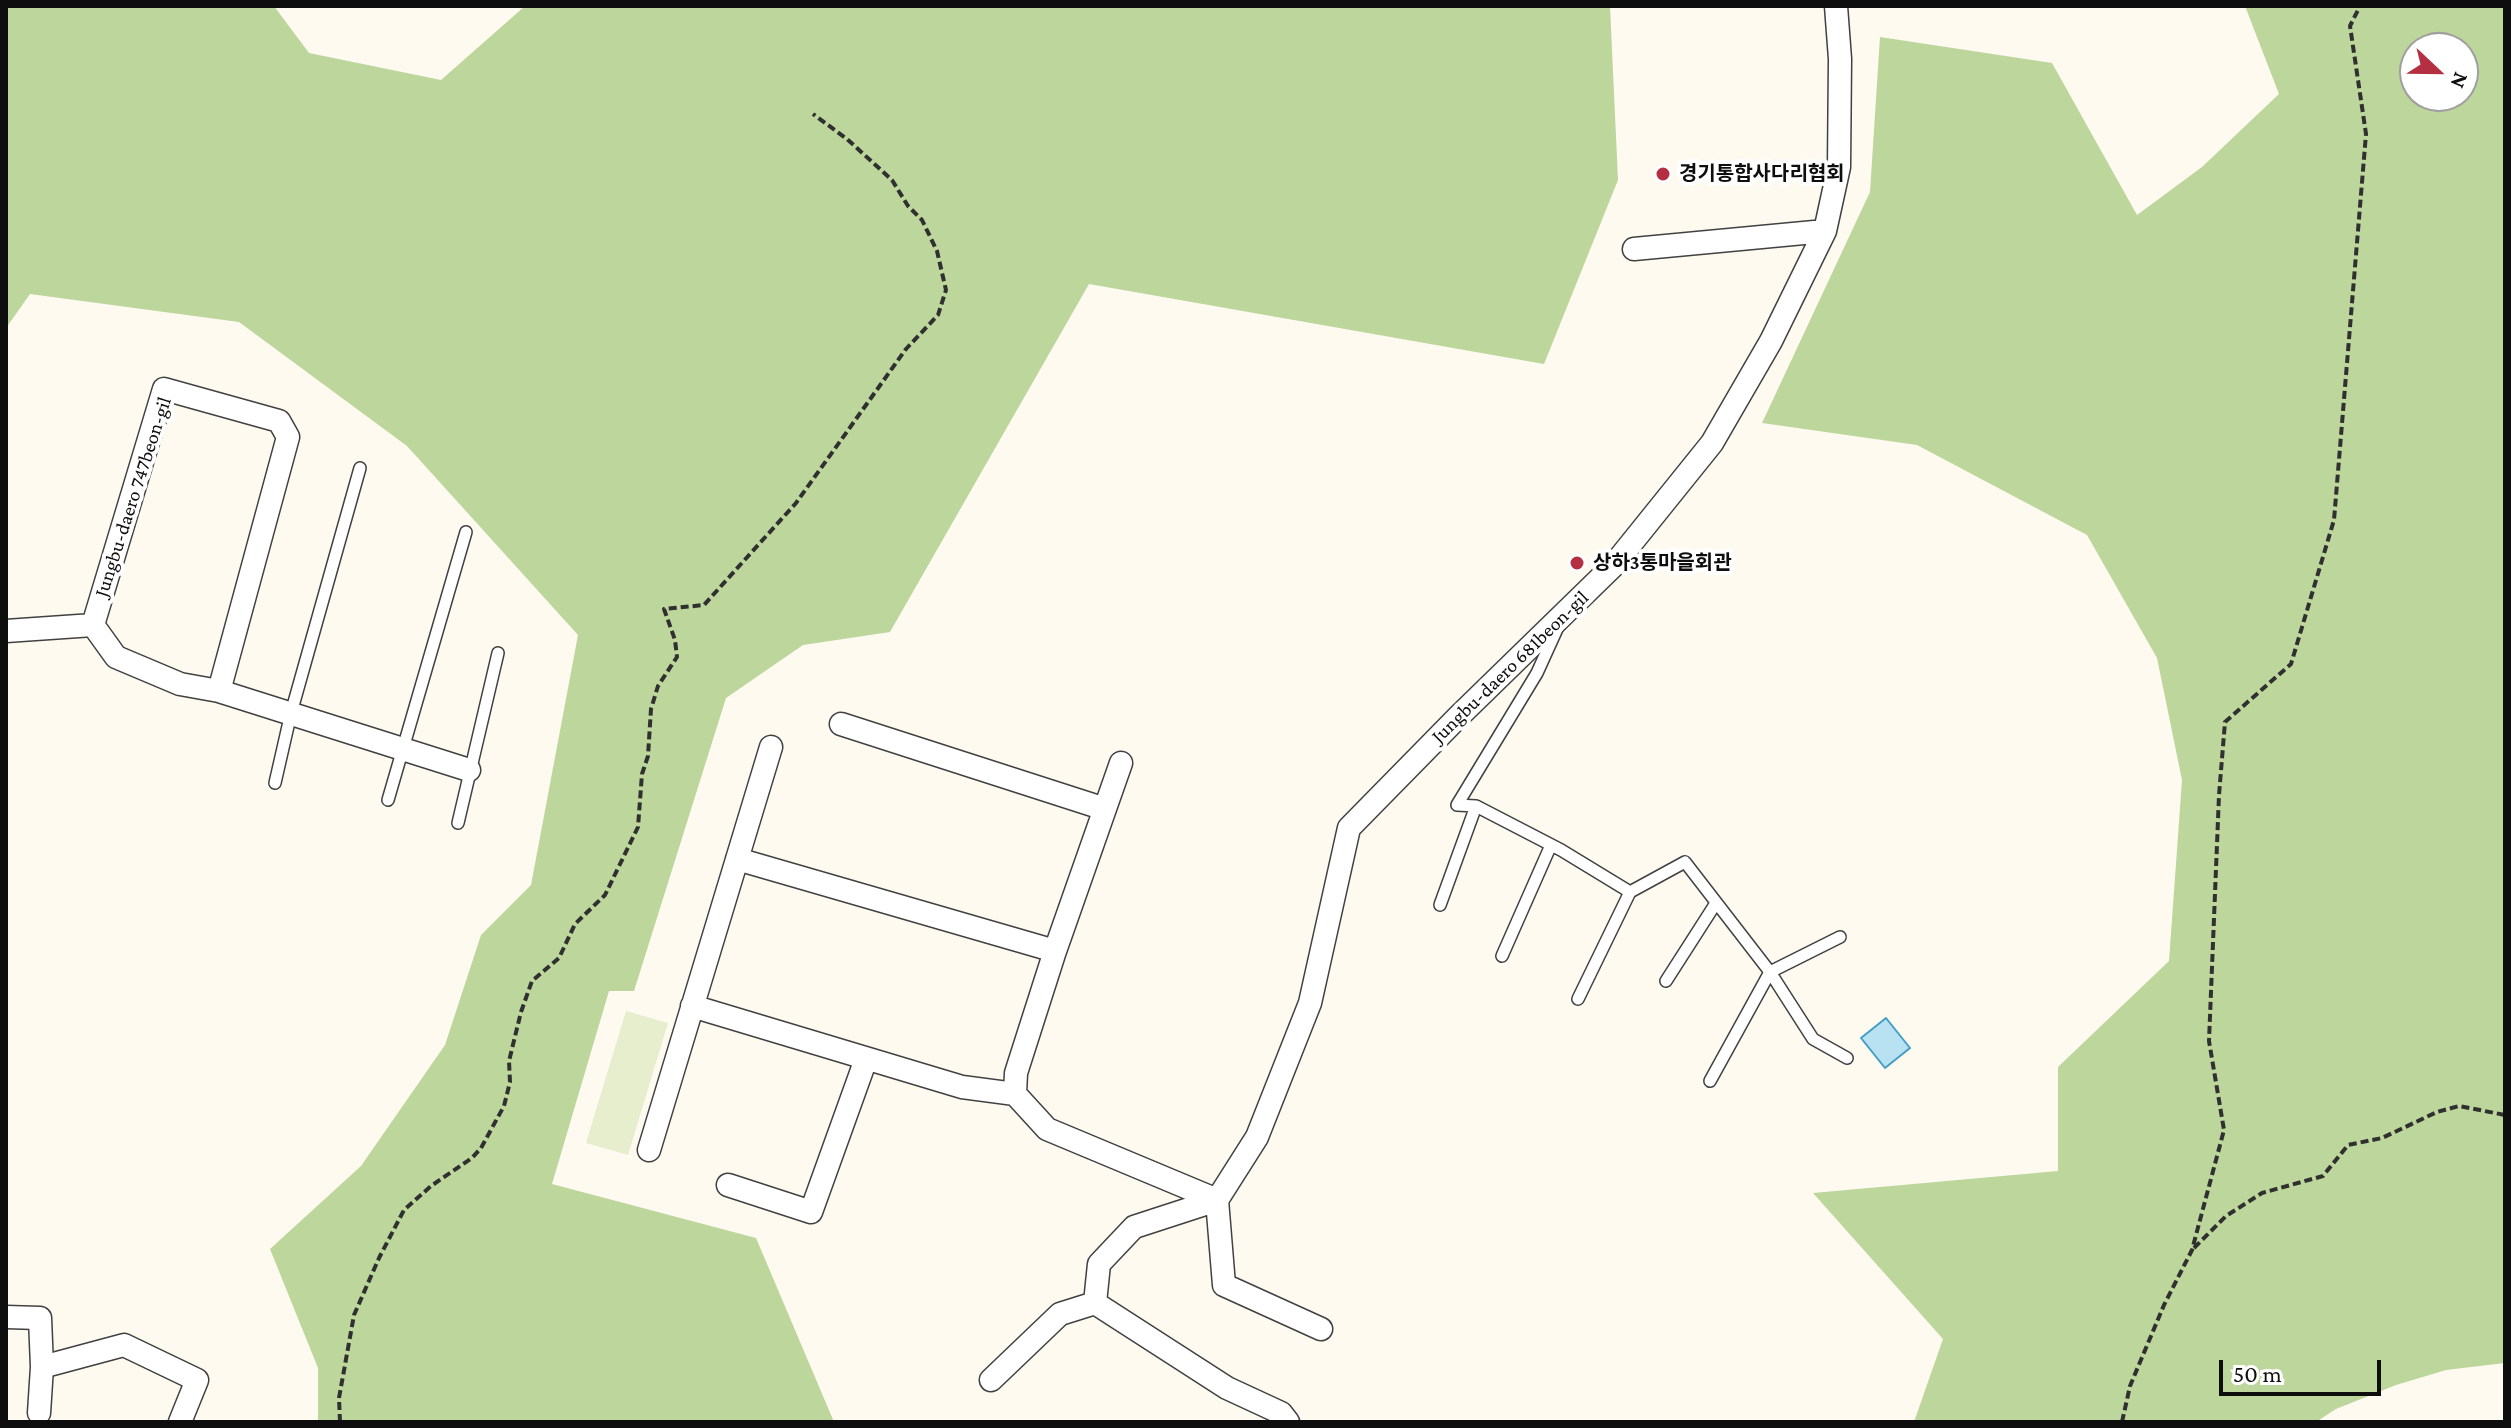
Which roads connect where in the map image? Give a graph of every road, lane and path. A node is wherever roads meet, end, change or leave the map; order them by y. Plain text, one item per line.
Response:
1 (1836, 6) edge
2 (2360, 6) edge
3 (813, 114) dead end
4 (1825, 231) junction
5 (1634, 249) dead end
6 (360, 468) dead end
7 (466, 532) dead end
8 (1562, 617) junction
9 (93, 625) junction
10 (6, 631) edge
11 (498, 653) dead end
12 (219, 691) junction
13 (291, 713) junction
14 (841, 724) dead end
15 (771, 747) dead end
16 (404, 749) junction
17 (1121, 763) dead end
18 (469, 770) junction
19 (275, 783) dead end
20 (388, 800) dead end
21 (1476, 806) junction
22 (1105, 809) junction
23 (458, 823) dead end
24 (1551, 845) junction
25 (737, 859) junction
26 (1630, 892) junction
27 (1716, 903) junction
28 (1440, 905) dead end
29 (1840, 937) dead end
30 (1055, 951) junction
31 (1502, 956) dead end
32 (1770, 972) junction
33 (1666, 981) dead end
34 (1578, 999) dead end
35 (692, 1006) junction
36 (1847, 1058) dead end
37 (866, 1059) junction
38 (1710, 1081) dead end
39 (1015, 1094) junction
40 (2505, 1115) edge
41 (649, 1150) dead end
42 (728, 1185) dead end
43 (1217, 1200) junction
44 (2192, 1250) junction
45 (1095, 1303) junction
46 (6, 1317) edge
47 (1321, 1329) dead end
48 (42, 1367) junction
49 (991, 1380) dead end
50 (39, 1413) dead end
51 (180, 1422) edge
52 (340, 1422) edge
53 (1288, 1422) edge
54 (2122, 1422) edge

1 - 4 street, Jungbu-daero 681beon-gil
2 - 44 path
3 - 52 path
4 - 5 street
4 - 8 street, Jungbu-daero 681beon-gil
6 - 13 lane
7 - 16 lane
8 - 21 lane
8 - 43 street, Jungbu-daero 681beon-gil
9 - 10 street, Jungbu-daero 747beon-gil
9 - 12 street
9 - 12 street, Jungbu-daero 747beon-gil
11 - 18 lane
12 - 13 street
13 - 16 street
13 - 19 lane
14 - 22 street
15 - 25 street
16 - 18 street
16 - 20 lane
17 - 22 street
18 - 23 lane
21 - 24 lane
21 - 28 lane
22 - 30 street
24 - 26 lane
24 - 31 lane
25 - 30 street
25 - 35 street
26 - 27 lane
26 - 34 lane
27 - 32 lane
27 - 33 lane
29 - 32 lane
30 - 39 street
32 - 36 lane
32 - 38 lane
35 - 37 street
35 - 41 street
37 - 39 street
37 - 42 street
39 - 43 street
40 - 44 path
43 - 45 street
43 - 47 street
44 - 54 path
45 - 49 street
45 - 53 street
46 - 48 street
48 - 50 street
48 - 51 street

